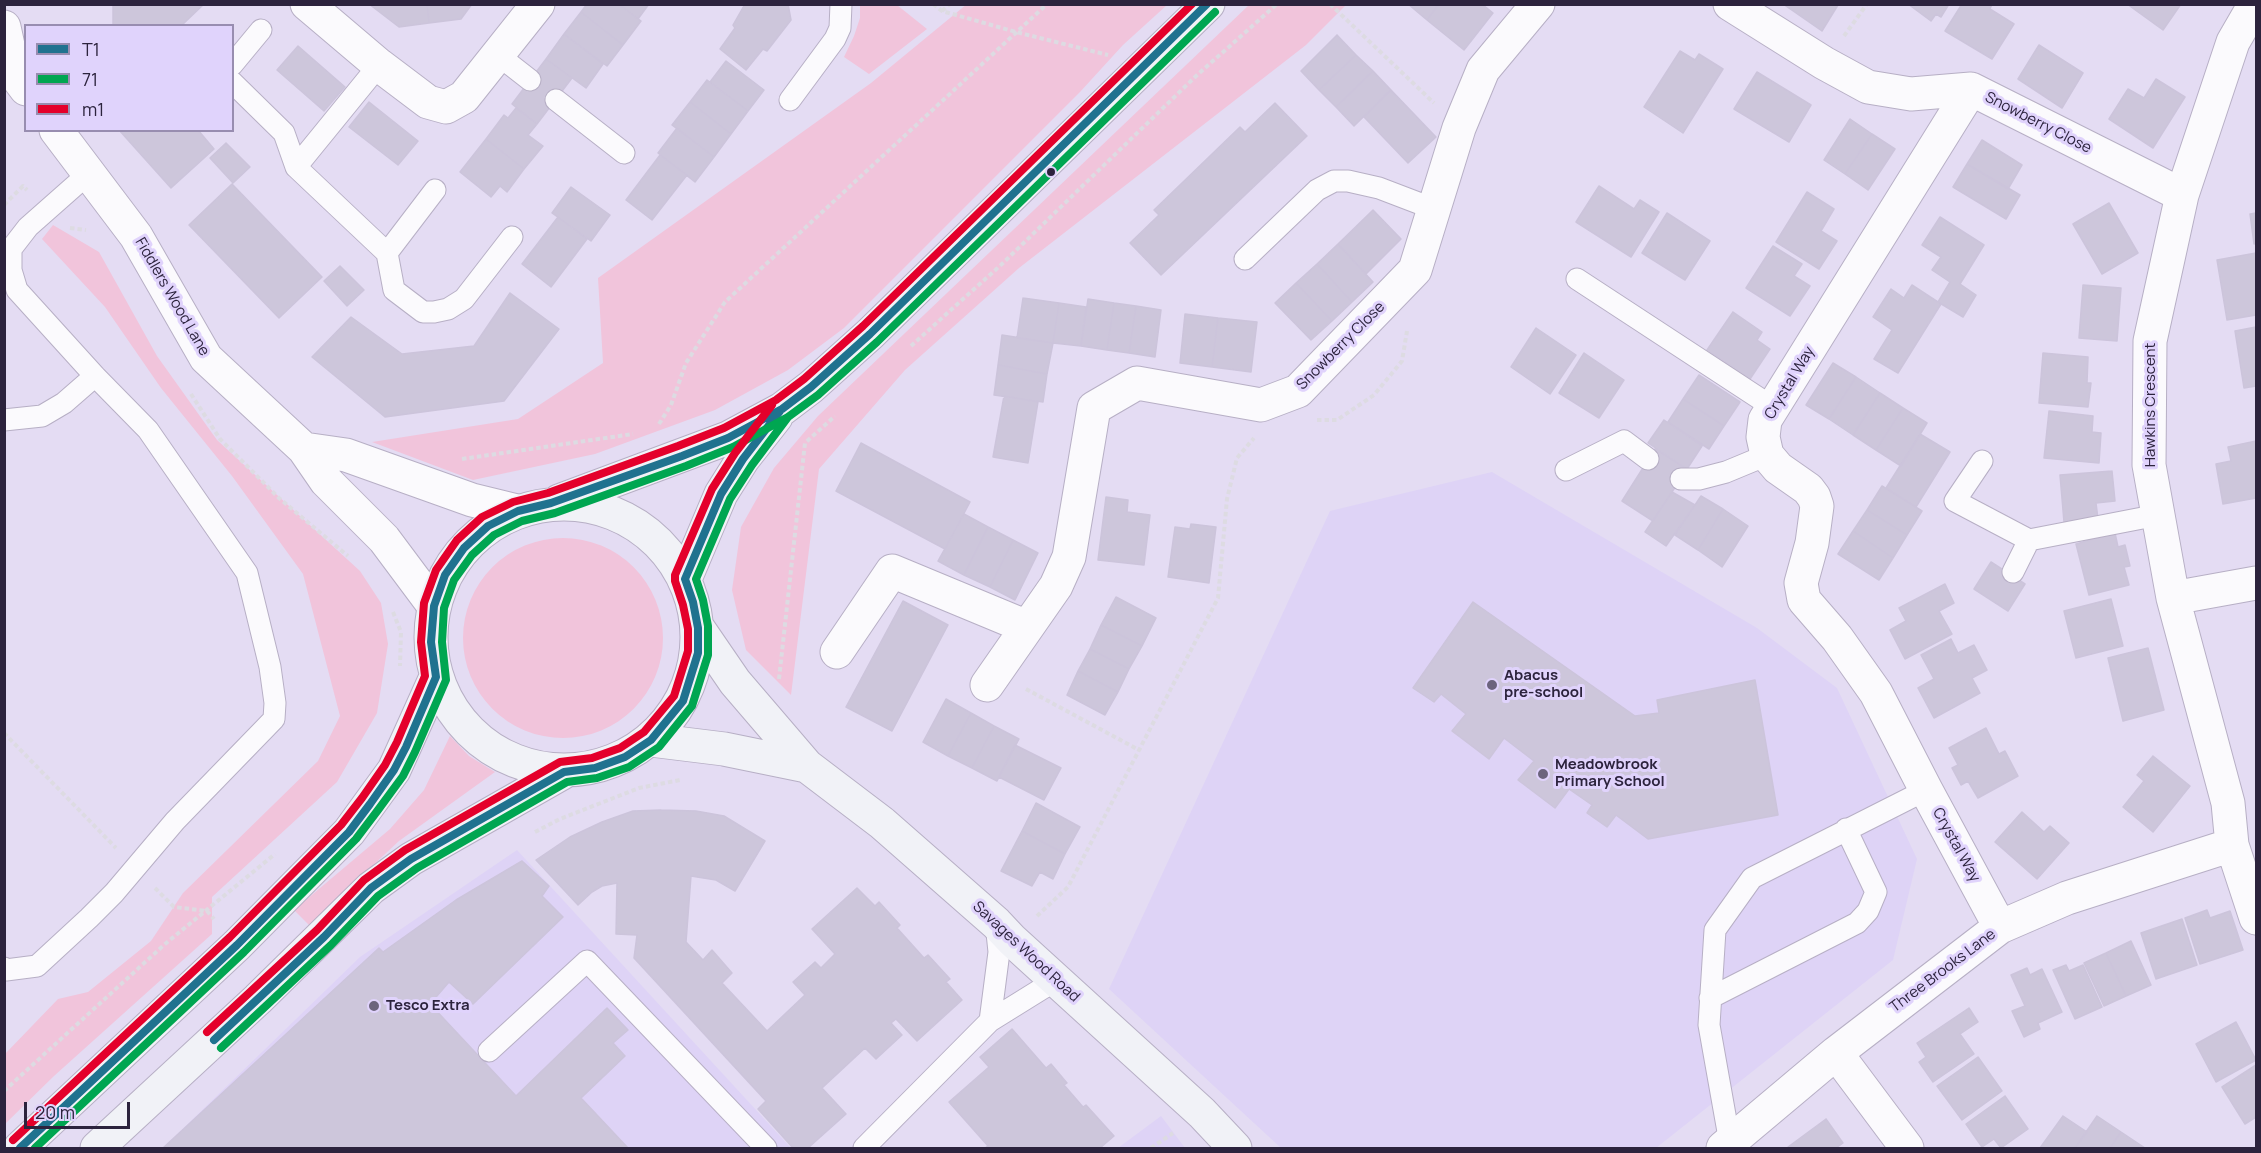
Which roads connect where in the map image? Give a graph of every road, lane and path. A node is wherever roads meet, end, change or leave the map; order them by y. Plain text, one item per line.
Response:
1 (308, 4) edge
2 (538, 4) edge
3 (841, 4) edge
4 (933, 4) edge
5 (950, 4) edge
6 (1047, 4) edge
7 (1208, 4) edge
8 (1276, 4) edge
9 (1330, 4) edge
10 (1538, 4) edge
11 (1730, 4) edge
12 (2255, 4) edge
13 (942, 11) junction
14 (4, 27) edge
15 (261, 30) dead end
16 (1016, 32) junction
17 (498, 55) junction
18 (1117, 57) dead end
19 (234, 63) edge
20 (380, 65) junction
21 (530, 80) dead end
22 (234, 84) edge
23 (24, 85) edge
24 (1971, 88) junction
25 (556, 100) dead end
26 (790, 100) dead end
27 (1460, 128) junction
28 (57, 132) edge
29 (624, 153) dead end
30 (297, 167) junction
31 (88, 174) junction
32 (435, 190) dead end
33 (2182, 195) junction
34 (1434, 208) junction
35 (512, 237) dead end
36 (8, 249) edge
37 (387, 253) junction
38 (1245, 259) dead end
39 (1577, 279) dead end
40 (1407, 327) dead end
41 (909, 349) dead end
42 (95, 376) junction
43 (1774, 408) junction
44 (782, 409) junction
45 (840, 412) dead end
46 (4, 420) edge
47 (1307, 421) dead end
48 (655, 427) dead end
49 (637, 433) dead end
50 (1259, 433) dead end
51 (805, 443) dead end
52 (304, 449) junction
53 (1767, 455) junction
54 (460, 459) dead end
55 (1648, 459) dead end
56 (1982, 460) dead end
57 (1566, 470) dead end
58 (1681, 479) dead end
59 (551, 503) junction
60 (517, 511) junction
61 (2158, 515) junction
62 (2029, 540) junction
63 (2013, 572) dead end
64 (685, 579) junction
65 (2256, 583) edge
66 (2173, 598) junction
67 (434, 606) junction
68 (392, 611) dead end
69 (1027, 627) junction
70 (698, 628) junction
71 (837, 652) dead end
72 (398, 674) dead end
73 (436, 677) junction
74 (990, 678) joint
75 (4, 733) edge
76 (651, 740) junction
77 (1139, 750) junction
78 (807, 766) junction
79 (564, 772) junction
80 (1926, 790) junction
81 (1846, 829) junction
82 (2232, 845) junction
83 (277, 852) dead end
84 (135, 867) junction
85 (207, 911) junction
86 (2256, 918) edge
87 (2000, 927) junction
88 (1004, 932) junction
89 (4, 968) edge
90 (1056, 980) junction
91 (1710, 998) junction
92 (990, 1021) junction
93 (489, 1051) dead end
94 (1836, 1053) junction
95 (4, 1091) edge
96 (1727, 1146) edge
97 (20, 1149) edge
98 (97, 1149) edge
99 (766, 1149) edge
100 (864, 1149) edge
101 (1235, 1149) edge
102 (1907, 1149) edge

1 - 20 street
2 - 17 street
3 - 26 lane
4 - 13 path
5 - 13 path
6 - 16 path
7 - 44 street
8 - 41 path
9 - 27 path
10 - 27 street, Snowberry Close
11 - 24 street, Snowberry Close
12 - 33 street, Hawkins Crescent
13 - 16 path
14 - 23 street
15 - 19 lane
16 - 18 path
16 - 48 path
17 - 20 street
17 - 21 lane
20 - 30 lane
22 - 30 lane
24 - 33 street, Snowberry Close
24 - 43 street, Crystal Way
25 - 29 lane
27 - 34 street, Snowberry Close
28 - 31 street, Fiddlers Wood Lane
30 - 37 lane
31 - 36 lane
31 - 52 street, Fiddlers Wood Lane
32 - 37 lane
33 - 61 street, Hawkins Crescent
34 - 38 lane
34 - 69 street, Snowberry Close
35 - 37 lane
36 - 42 lane
39 - 43 lane
40 - 47 path
42 - 46 lane
42 - 84 lane
43 - 53 street, Crystal Way
44 - 59 street
44 - 64 street
45 - 51 path
49 - 54 path
50 - 77 path
52 - 60 street
52 - 67 street, Fiddlers Wood Lane
53 - 58 lane
53 - 80 street, Crystal Way
55 - 57 lane
56 - 62 lane
59 - 60 street
59 - 64 street
60 - 67 street
61 - 62 lane
61 - 66 street, Hawkins Crescent
62 - 63 lane
64 - 70 street
65 - 66 street
66 - 82 street, Hawkins Crescent
67 - 73 street
68 - 72 path
69 - 71 street
69 - 74 street, Snowberry Close
70 - 76 street
70 - 78 street, Savages Wood Road
73 - 79 street
73 - 97 street
74 - 77 path
75 - 84 path
76 - 78 street, Savages Wood Road
76 - 79 street
77 - 88 path
78 - 88 street, Savages Wood Road
79 - 98 street
80 - 81 lane
80 - 87 street, Crystal Way
81 - 91 lane
81 - 91 lane
82 - 86 street, Hawkins Crescent
82 - 87 street, Three Brooks Lane
83 - 85 path
84 - 85 path
84 - 89 lane
85 - 95 path
87 - 94 street, Three Brooks Lane
88 - 90 street, Savages Wood Road
88 - 92 lane
90 - 92 lane
90 - 101 street, Savages Wood Road
91 - 96 lane
92 - 100 lane
93 - 99 lane
94 - 96 street, Three Brooks Lane
94 - 102 street

